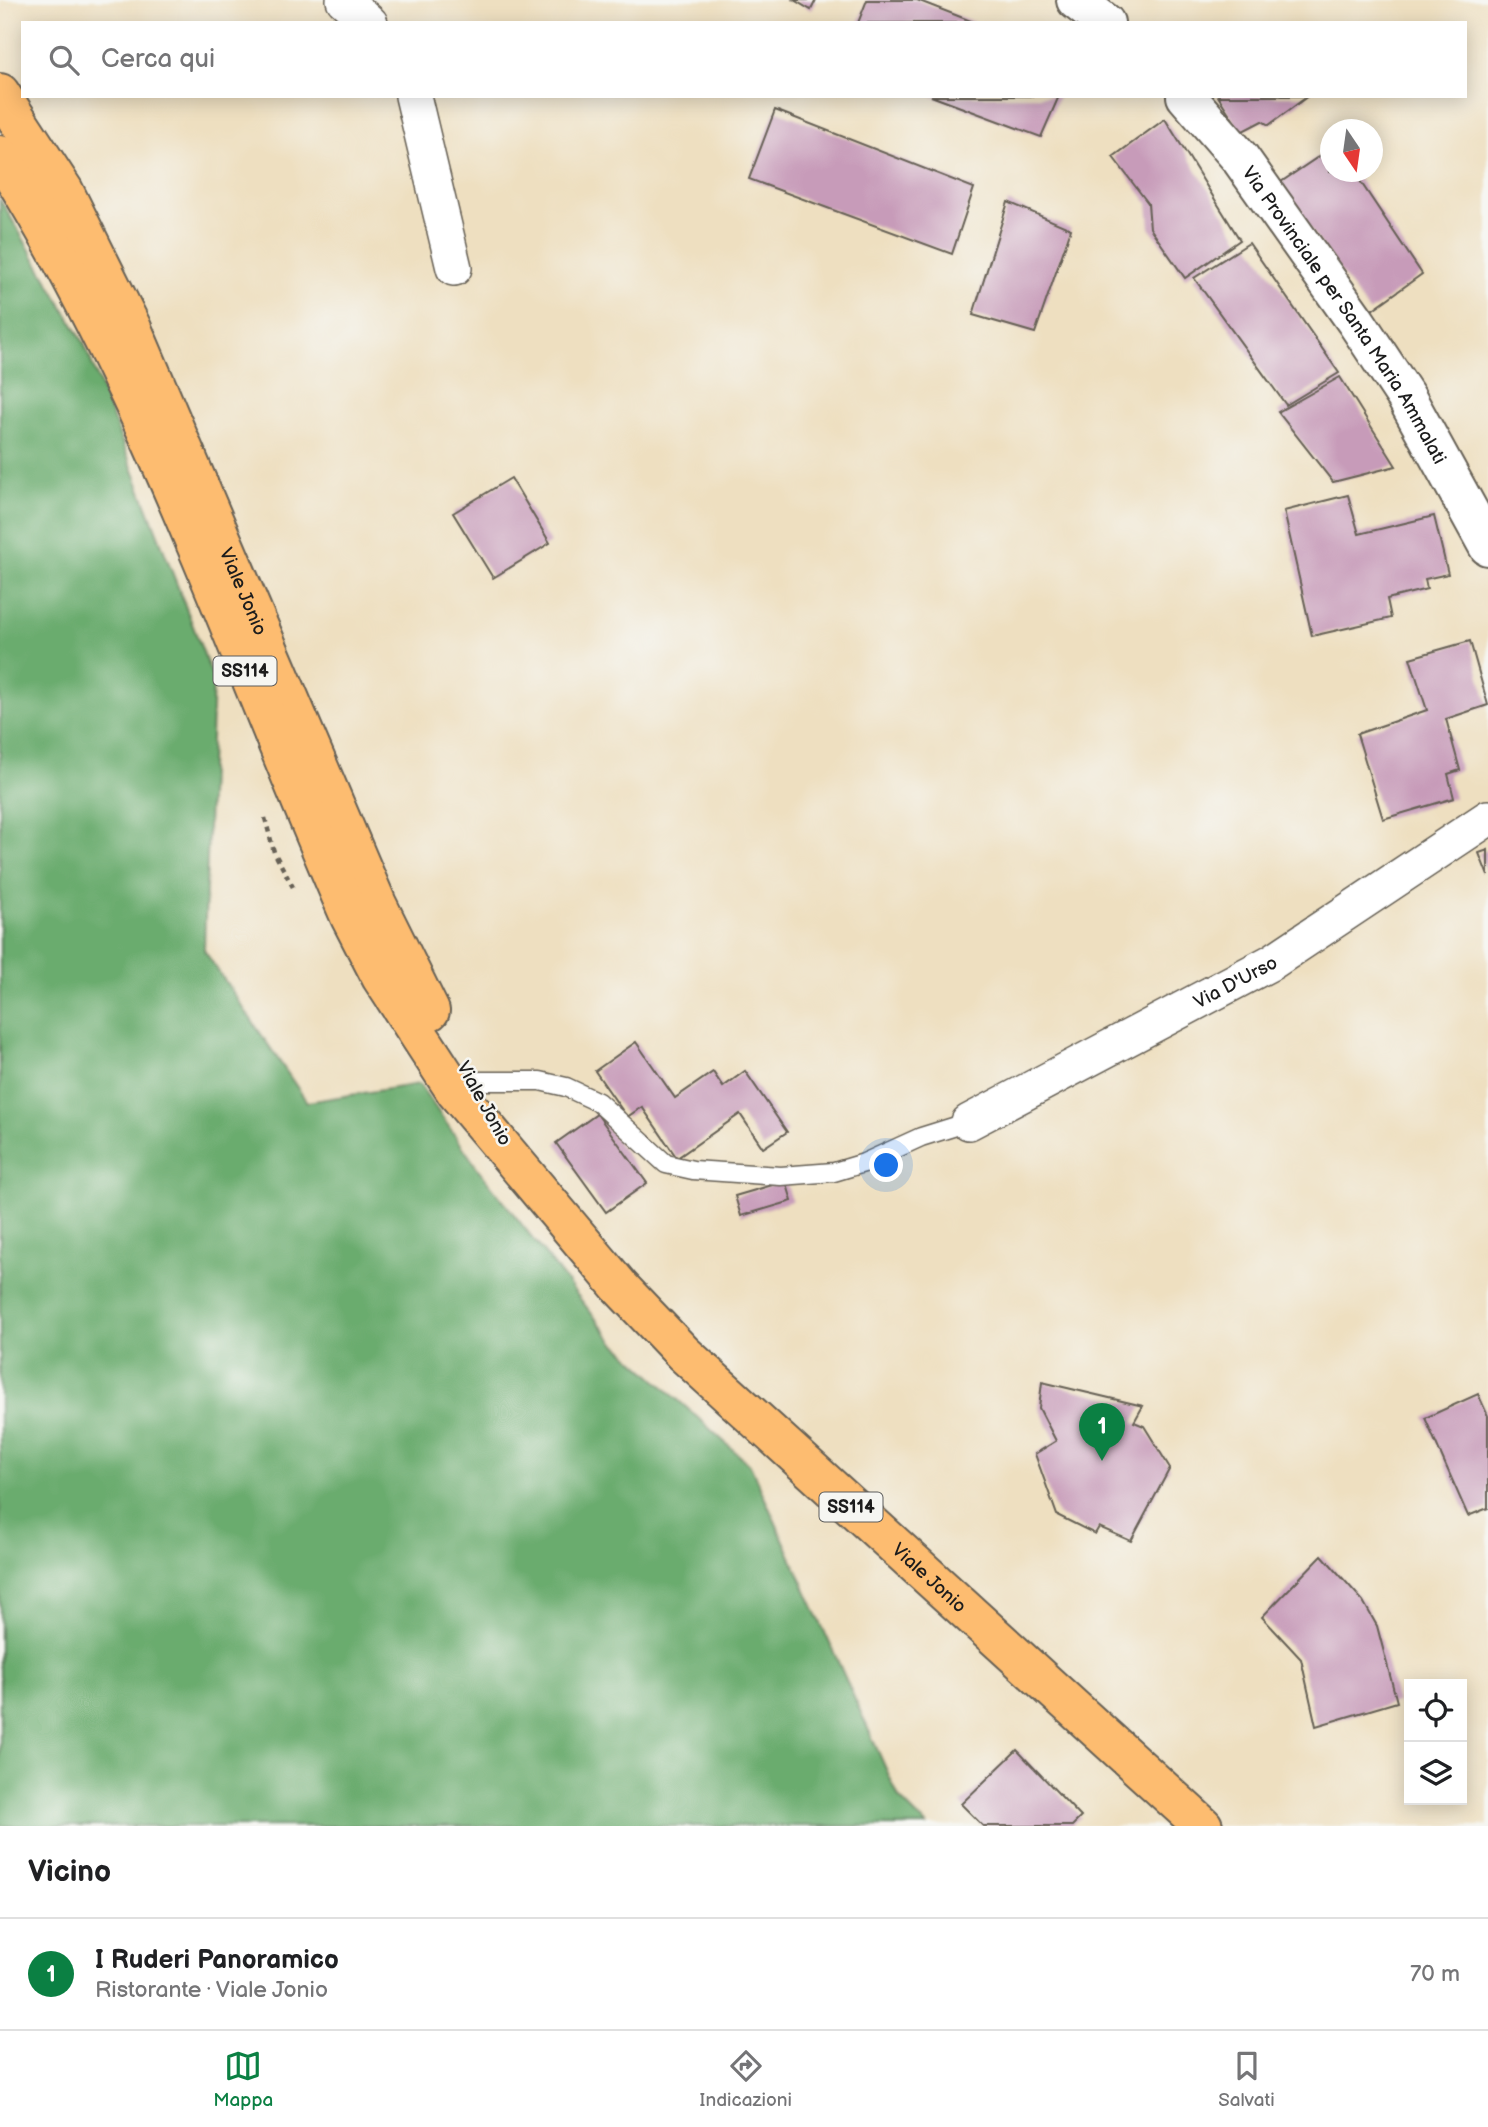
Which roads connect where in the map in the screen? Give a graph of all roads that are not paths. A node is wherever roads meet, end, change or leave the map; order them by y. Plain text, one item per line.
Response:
1 (344, 0) edge
2 (1076, 0) edge
3 (368, 21) edge
4 (1102, 21) edge
5 (0, 93) edge
6 (413, 98) edge
7 (1188, 98) edge
8 (0, 123) edge
9 (0, 155) edge
10 (454, 268) dead end
11 (194, 547) junction
12 (1488, 547) edge
13 (1488, 818) edge
14 (477, 1081) junction
15 (969, 1122) joint
16 (520, 1167) junction
17 (1203, 1826) edge

1 - 3 street
2 - 4 street
5 - 14 main road, Viale Jonio / SS114
6 - 10 street
7 - 12 street, Via Provinciale per Santa Maria Ammalati
8 - 11 main road, Viale Jonio
9 - 11 main road, Viale Jonio / SS114
11 - 16 main road, Viale Jonio / SS114
13 - 15 street, Via D'Urso
14 - 15 lane
14 - 16 main road, Viale Jonio / SS114
16 - 17 main road, Viale Jonio / SS114

